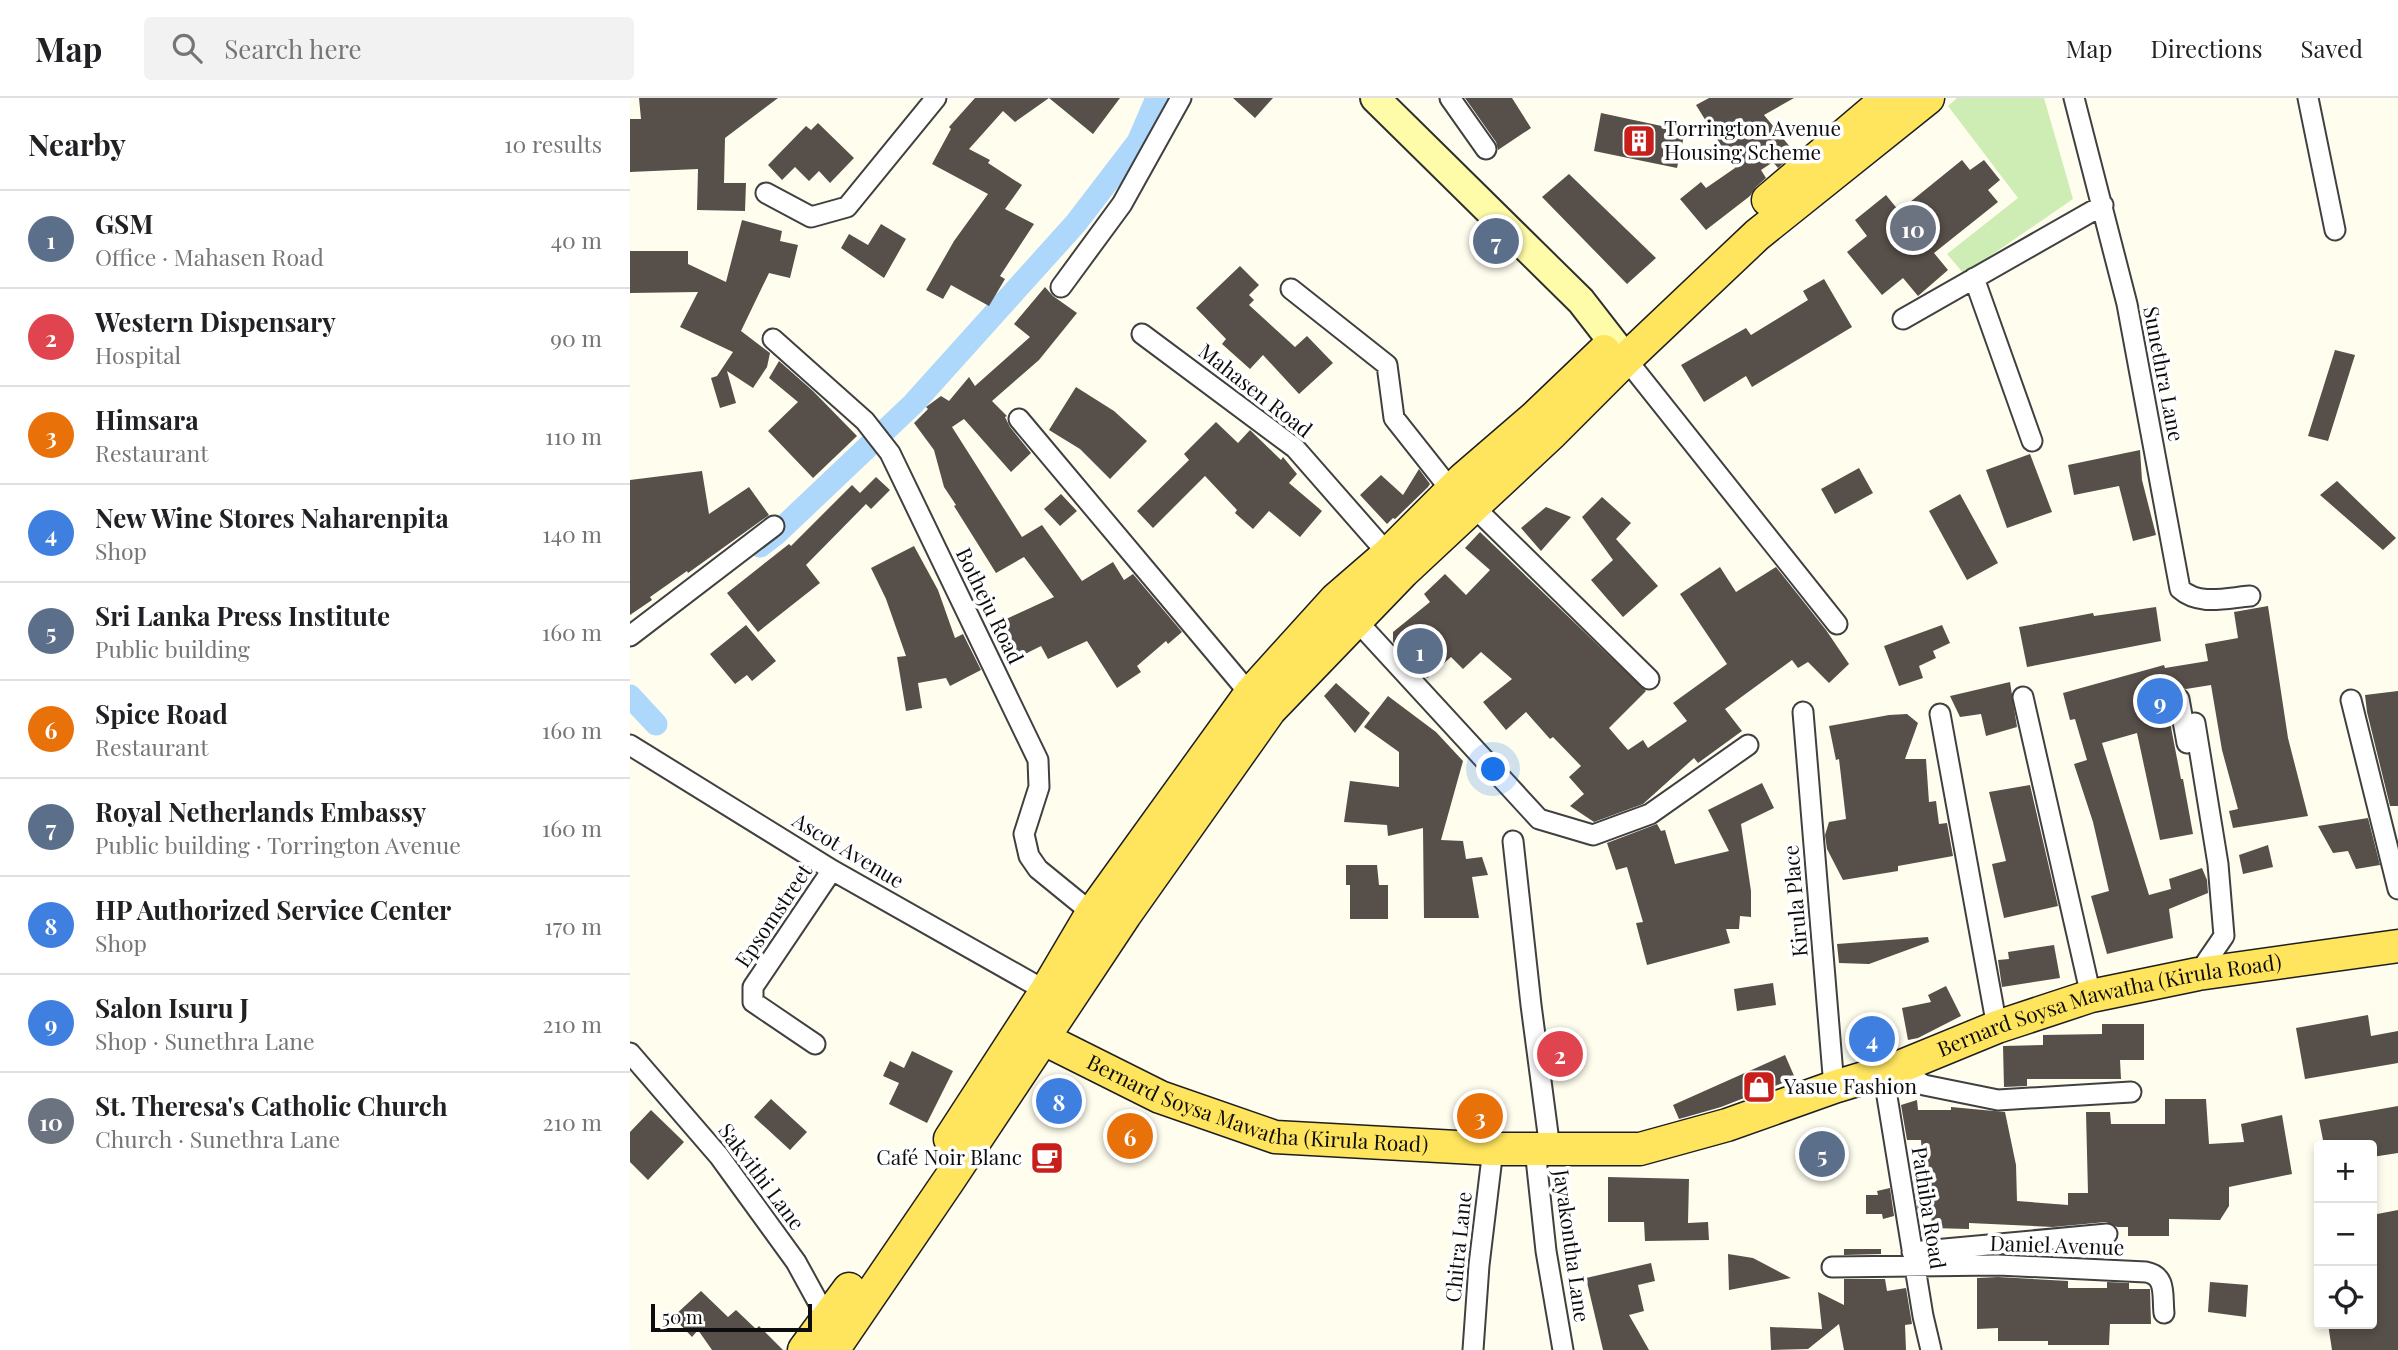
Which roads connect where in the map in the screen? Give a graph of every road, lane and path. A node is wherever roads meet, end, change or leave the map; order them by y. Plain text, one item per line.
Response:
1 (936, 98) edge
2 (1181, 98) edge
3 (1375, 98) edge
4 (1450, 98) edge
5 (1888, 98) edge
6 (1928, 98) edge
7 (2074, 98) edge
8 (2308, 98) edge
9 (1486, 149) dead end
10 (766, 193) dead end
11 (2103, 205) junction
12 (2335, 230) dead end
13 (1974, 278) junction
14 (1061, 288) dead end
15 (1291, 289) dead end
16 (1903, 319) dead end
17 (1142, 334) dead end
18 (773, 339) dead end
19 (1619, 351) junction
20 (1019, 419) dead end
21 (2032, 441) dead end
22 (1462, 498) junction
23 (774, 526) dead end
24 (1388, 554) junction
25 (2250, 596) dead end
26 (1356, 620) junction
27 (1837, 624) dead end
28 (630, 636) edge
29 (1649, 679) dead end
30 (1251, 694) junction
31 (2023, 697) dead end
32 (2179, 699) dead end
33 (2351, 700) dead end
34 (1803, 712) dead end
35 (1940, 713) dead end
36 (2195, 723) dead end
37 (630, 745) edge
38 (1748, 745) dead end
39 (1513, 841) dead end
40 (832, 870) junction
41 (2398, 890) edge
42 (2223, 904) junction
43 (1092, 913) junction
44 (2398, 946) edge
45 (2198, 974) junction
46 (1046, 991) junction
47 (2091, 996) junction
48 (1997, 1027) junction
49 (1033, 1031) junction
50 (816, 1044) dead end
51 (630, 1053) edge
52 (1890, 1070) junction
53 (1834, 1087) junction
54 (2131, 1092) dead end
55 (1493, 1149) junction
56 (1542, 1149) junction
57 (2107, 1234) dead end
58 (1913, 1259) junction
59 (1832, 1267) dead end
60 (2164, 1313) dead end
61 (834, 1336) edge
62 (804, 1350) edge
63 (1473, 1350) edge
64 (1563, 1350) edge
65 (1931, 1350) edge

1 - 10 street
2 - 14 street
3 - 19 main road
4 - 9 street
5 - 19 main road
6 - 19 main road
7 - 11 street, Sunethra Lane
8 - 12 street
11 - 13 street
11 - 25 street, Sunethra Lane
13 - 16 street
13 - 21 street
15 - 22 street
17 - 24 street, Mahasen Road
18 - 43 street, Botheju Road
19 - 22 main road
19 - 27 street
20 - 30 street
22 - 24 main road
22 - 26 main road
22 - 29 street
23 - 28 street
24 - 30 main road
26 - 38 street
26 - 49 main road
30 - 43 main road
31 - 47 street
32 - 42 street
33 - 41 street
34 - 53 street, Kirula Place
35 - 48 street
36 - 42 street
37 - 40 street, Ascot Avenue
39 - 56 street, Jayakontha Lane
40 - 46 street, Ascot Avenue
40 - 50 street, Epsomstreet
42 - 45 street
43 - 46 main road
44 - 45 main road, Bernard Soysa Mawatha (Kirula Road)
45 - 47 main road, Bernard Soysa Mawatha (Kirula Road)
46 - 49 main road
47 - 48 main road, Bernard Soysa Mawatha (Kirula Road)
48 - 52 main road, Bernard Soysa Mawatha (Kirula Road)
49 - 55 main road, Bernard Soysa Mawatha (Kirula Road)
49 - 61 main road
51 - 61 street, Sakvithi Lane
52 - 53 main road, Bernard Soysa Mawatha (Kirula Road)
52 - 54 street
52 - 58 street, Pathiba Road
53 - 56 main road, Bernard Soysa Mawatha (Kirula Road)
55 - 56 main road, Bernard Soysa Mawatha (Kirula Road)
55 - 63 street, Chitra Lane
56 - 64 street, Jayakontha Lane
57 - 58 street
58 - 59 street
58 - 60 street, Daniel Avenue
58 - 65 street, Pathiba Road
61 - 62 main road

